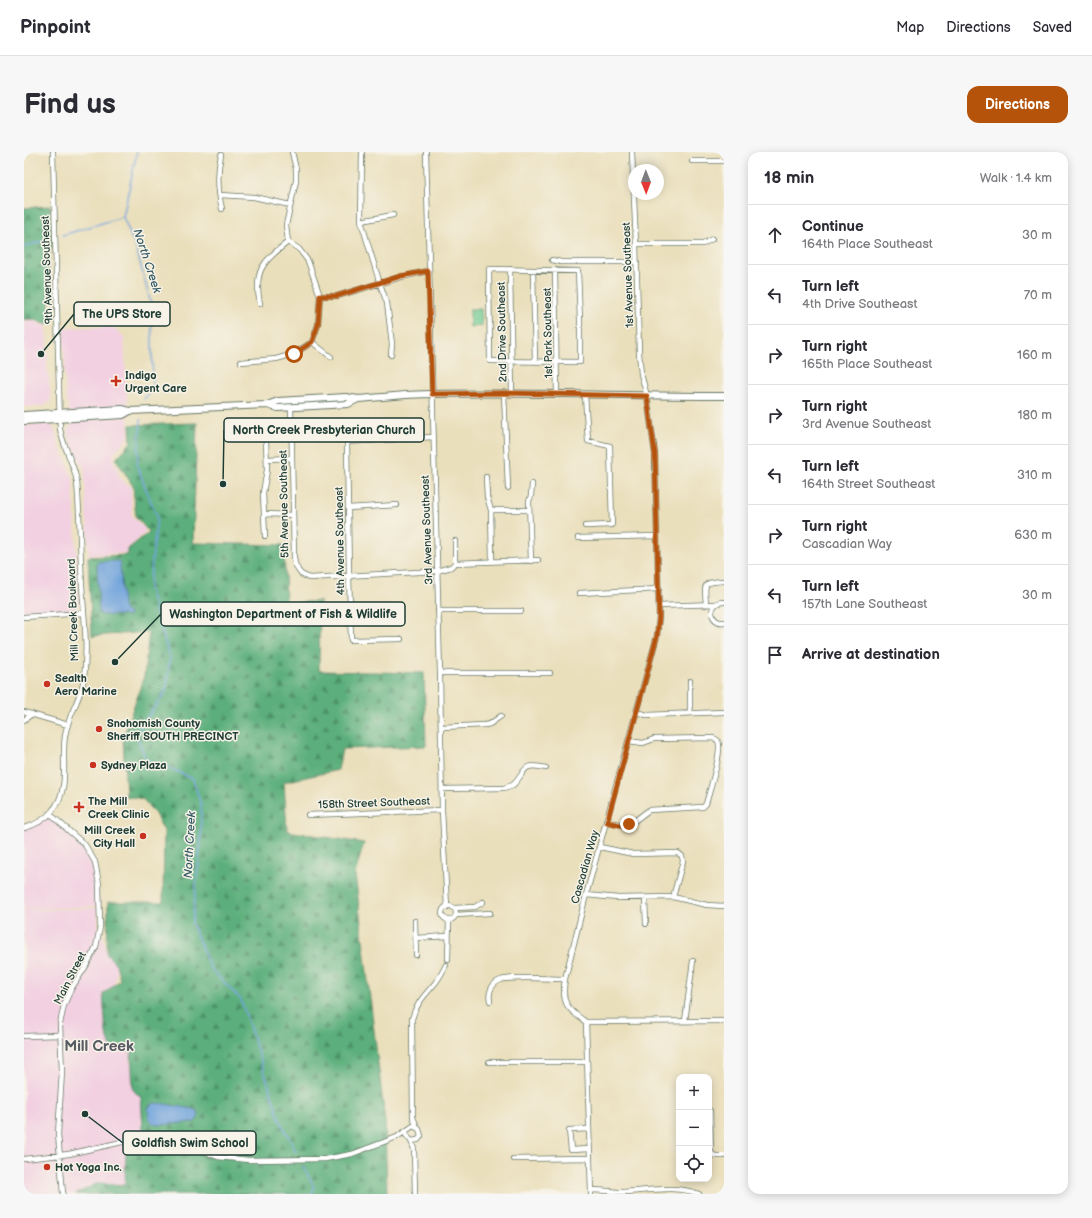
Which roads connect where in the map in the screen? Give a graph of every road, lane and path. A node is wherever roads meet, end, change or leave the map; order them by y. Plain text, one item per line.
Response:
1 (53, 152) edge
2 (292, 152) edge
3 (362, 152) edge
4 (426, 152) edge
5 (632, 152) edge
6 (221, 155) dead end
7 (692, 161) dead end
8 (724, 161) edge
9 (220, 195) junction
10 (290, 205) junction
11 (222, 209) dead end
12 (393, 215) dead end
13 (361, 221) junction
14 (712, 239) dead end
15 (288, 242) junction
16 (636, 244) junction
17 (552, 260) dead end
18 (637, 262) junction
19 (510, 269) junction
20 (534, 270) junction
21 (556, 270) junction
22 (428, 271) junction
23 (380, 284) junction
24 (320, 296) junction
25 (260, 304) dead end
26 (312, 342) junction
27 (392, 355) dead end
28 (331, 357) dead end
29 (512, 361) junction
30 (241, 362) dead end
31 (535, 362) junction
32 (557, 362) junction
33 (504, 393) junction
34 (432, 394) junction
35 (512, 394) junction
36 (557, 394) junction
37 (585, 395) junction
38 (647, 396) junction
39 (724, 396) edge
40 (358, 399) junction
41 (267, 405) junction
42 (291, 407) junction
43 (24, 414) edge
44 (61, 415) junction
45 (24, 421) edge
46 (433, 437) junction
47 (266, 440) dead end
48 (292, 458) junction
49 (267, 459) junction
50 (486, 477) dead end
51 (532, 484) dead end
52 (508, 488) dead end
53 (398, 505) dead end
54 (348, 508) junction
55 (491, 510) junction
56 (529, 510) junction
57 (264, 514) junction
58 (293, 515) junction
59 (585, 526) dead end
60 (265, 536) dead end
61 (657, 536) junction
62 (578, 538) dead end
63 (455, 541) dead end
64 (530, 560) junction
65 (538, 560) dead end
66 (492, 561) junction
67 (455, 563) junction
68 (437, 571) junction
69 (349, 576) junction
70 (724, 581) edge
71 (659, 590) junction
72 (579, 593) dead end
73 (724, 602) edge
74 (716, 604) junction
75 (706, 605) junction
76 (659, 606) junction
77 (438, 611) junction
78 (521, 611) dead end
79 (83, 613) junction
80 (24, 617) edge
81 (724, 622) edge
82 (401, 639) dead end
83 (440, 673) junction
84 (550, 673) dead end
85 (690, 681) dead end
86 (24, 712) edge
87 (636, 712) junction
88 (724, 712) edge
89 (690, 713) junction
90 (32, 714) junction
91 (501, 716) dead end
92 (24, 720) edge
93 (68, 725) junction
94 (441, 726) junction
95 (629, 741) junction
96 (546, 768) dead end
97 (442, 789) junction
98 (442, 810) junction
99 (50, 814) junction
100 (308, 815) dead end
101 (607, 822) junction
102 (24, 828) edge
103 (600, 846) junction
104 (586, 895) junction
105 (673, 897) junction
106 (645, 898) junction
107 (483, 902) dead end
108 (724, 906) edge
109 (447, 907) junction
110 (454, 908) junction
111 (490, 913) dead end
112 (456, 915) junction
113 (449, 920) junction
114 (415, 921) dead end
115 (646, 924) dead end
116 (448, 936) junction
117 (416, 938) junction
118 (416, 955) dead end
119 (448, 959) dead end
120 (693, 962) dead end
121 (446, 965) dead end
122 (565, 979) junction
123 (490, 1001) dead end
124 (685, 1021) junction
125 (724, 1021) edge
126 (586, 1022) junction
127 (60, 1035) junction
128 (24, 1036) edge
129 (489, 1062) dead end
130 (586, 1062) junction
131 (413, 1117) junction
132 (417, 1127) junction
133 (408, 1129) junction
134 (589, 1129) junction
135 (397, 1137) junction
136 (420, 1138) junction
137 (410, 1140) junction
138 (414, 1149) junction
139 (589, 1149) junction
140 (59, 1156) junction
141 (724, 1156) edge
142 (712, 1157) edge
143 (590, 1158) junction
144 (24, 1159) edge
145 (513, 1159) dead end
146 (591, 1192) edge
147 (63, 1194) edge
148 (415, 1194) edge
149 (699, 1194) edge

1 - 44 street, 9th Avenue Southeast
2 - 10 street
3 - 13 street
4 - 22 street, 3rd Avenue Southeast
5 - 16 street, 1st Avenue Southeast
6 - 9 street
7 - 8 street
9 - 10 street
9 - 11 street
10 - 15 street
12 - 13 street
13 - 23 street
14 - 16 street
15 - 24 street
15 - 25 street
16 - 18 street, 1st Avenue Southeast
17 - 18 street
18 - 38 street, 1st Avenue Southeast
19 - 20 street
19 - 29 street, 2nd Drive Southeast
19 - 29 street
20 - 21 street
20 - 31 street
21 - 32 street, 1st Park Southeast
21 - 32 street
22 - 23 street
22 - 34 street, 3rd Avenue Southeast
23 - 24 street
23 - 27 street
24 - 26 street
26 - 28 street
26 - 30 street
29 - 31 street
29 - 35 street, 2nd Drive Southeast
31 - 32 street
32 - 36 street, 1st Park Southeast
33 - 34 main road
33 - 35 main road
33 - 52 street, 2nd Drive Southeast
34 - 40 main road
34 - 46 street, 3rd Avenue Southeast
35 - 36 main road
36 - 37 main road
37 - 38 main road
37 - 59 street
38 - 39 main road
38 - 61 street, Cascadian Way
40 - 41 main road
40 - 42 main road
41 - 42 main road
41 - 44 main road
42 - 48 street, 5th Avenue Southeast
43 - 44 main road
44 - 45 main road
44 - 79 street, Mill Creek Boulevard
46 - 54 street, 4th Avenue Southeast
46 - 68 street, 3rd Avenue Southeast
47 - 49 street
48 - 49 street
48 - 58 street, 5th Avenue Southeast
49 - 57 street
50 - 55 street
51 - 56 street
53 - 54 street
54 - 69 street, 4th Avenue Southeast
55 - 56 street
55 - 66 street
56 - 64 street
57 - 58 street
57 - 60 street
58 - 69 street, 5th Avenue Southeast
61 - 62 street
61 - 71 street, Cascadian Way
63 - 67 street
64 - 65 street
64 - 66 street
66 - 67 street
67 - 68 street
68 - 69 street
68 - 77 street, 3rd Avenue Southeast
69 - 82 street, 4th Avenue Southeast
70 - 75 street
71 - 72 street
71 - 76 street, Cascadian Way
73 - 74 street
74 - 75 street
74 - 81 street
75 - 76 street
76 - 87 street, Cascadian Way
77 - 78 street
77 - 83 street, 3rd Avenue Southeast
79 - 80 street
79 - 93 street, Mill Creek Boulevard
83 - 84 street
83 - 94 street, 3rd Avenue Southeast
85 - 89 street
86 - 90 street
87 - 89 street
87 - 95 street, Cascadian Way
88 - 89 street
90 - 92 street
90 - 93 street
91 - 94 street
93 - 99 street, Mill Creek Boulevard
94 - 97 street, 3rd Avenue Southeast
95 - 101 street, Cascadian Way
95 - 101 street
96 - 97 street
97 - 98 street, 3rd Avenue Southeast
98 - 100 street, 158th Street Southeast
98 - 109 street, 3rd Avenue Southeast
99 - 102 street, Mill Creek Boulevard
99 - 127 street, Main Street
101 - 103 street, Cascadian Way
103 - 104 street, Cascadian Way
103 - 105 street
104 - 106 street
104 - 122 street, Cascadian Way
105 - 106 street
105 - 108 street
106 - 115 street
107 - 110 street
109 - 110 street
109 - 113 street
110 - 112 street
111 - 112 street
112 - 113 street
113 - 116 street
114 - 117 street
116 - 117 street
116 - 119 street
117 - 118 street
120 - 124 street
121 - 131 street
122 - 123 street
122 - 126 street, Cascadian Way
124 - 125 street
124 - 126 street
126 - 130 street
127 - 128 street
127 - 140 street, Main Street
129 - 130 street
130 - 134 street
131 - 132 street
131 - 133 street
132 - 133 street
132 - 136 street
133 - 135 street
133 - 137 street
134 - 139 street
134 - 139 street
135 - 137 street
135 - 140 street
136 - 137 street
136 - 138 street
137 - 138 street
138 - 148 street
139 - 143 street
140 - 144 street
140 - 147 street, Main Street
141 - 142 street
143 - 145 street
143 - 146 street
146 - 149 street

